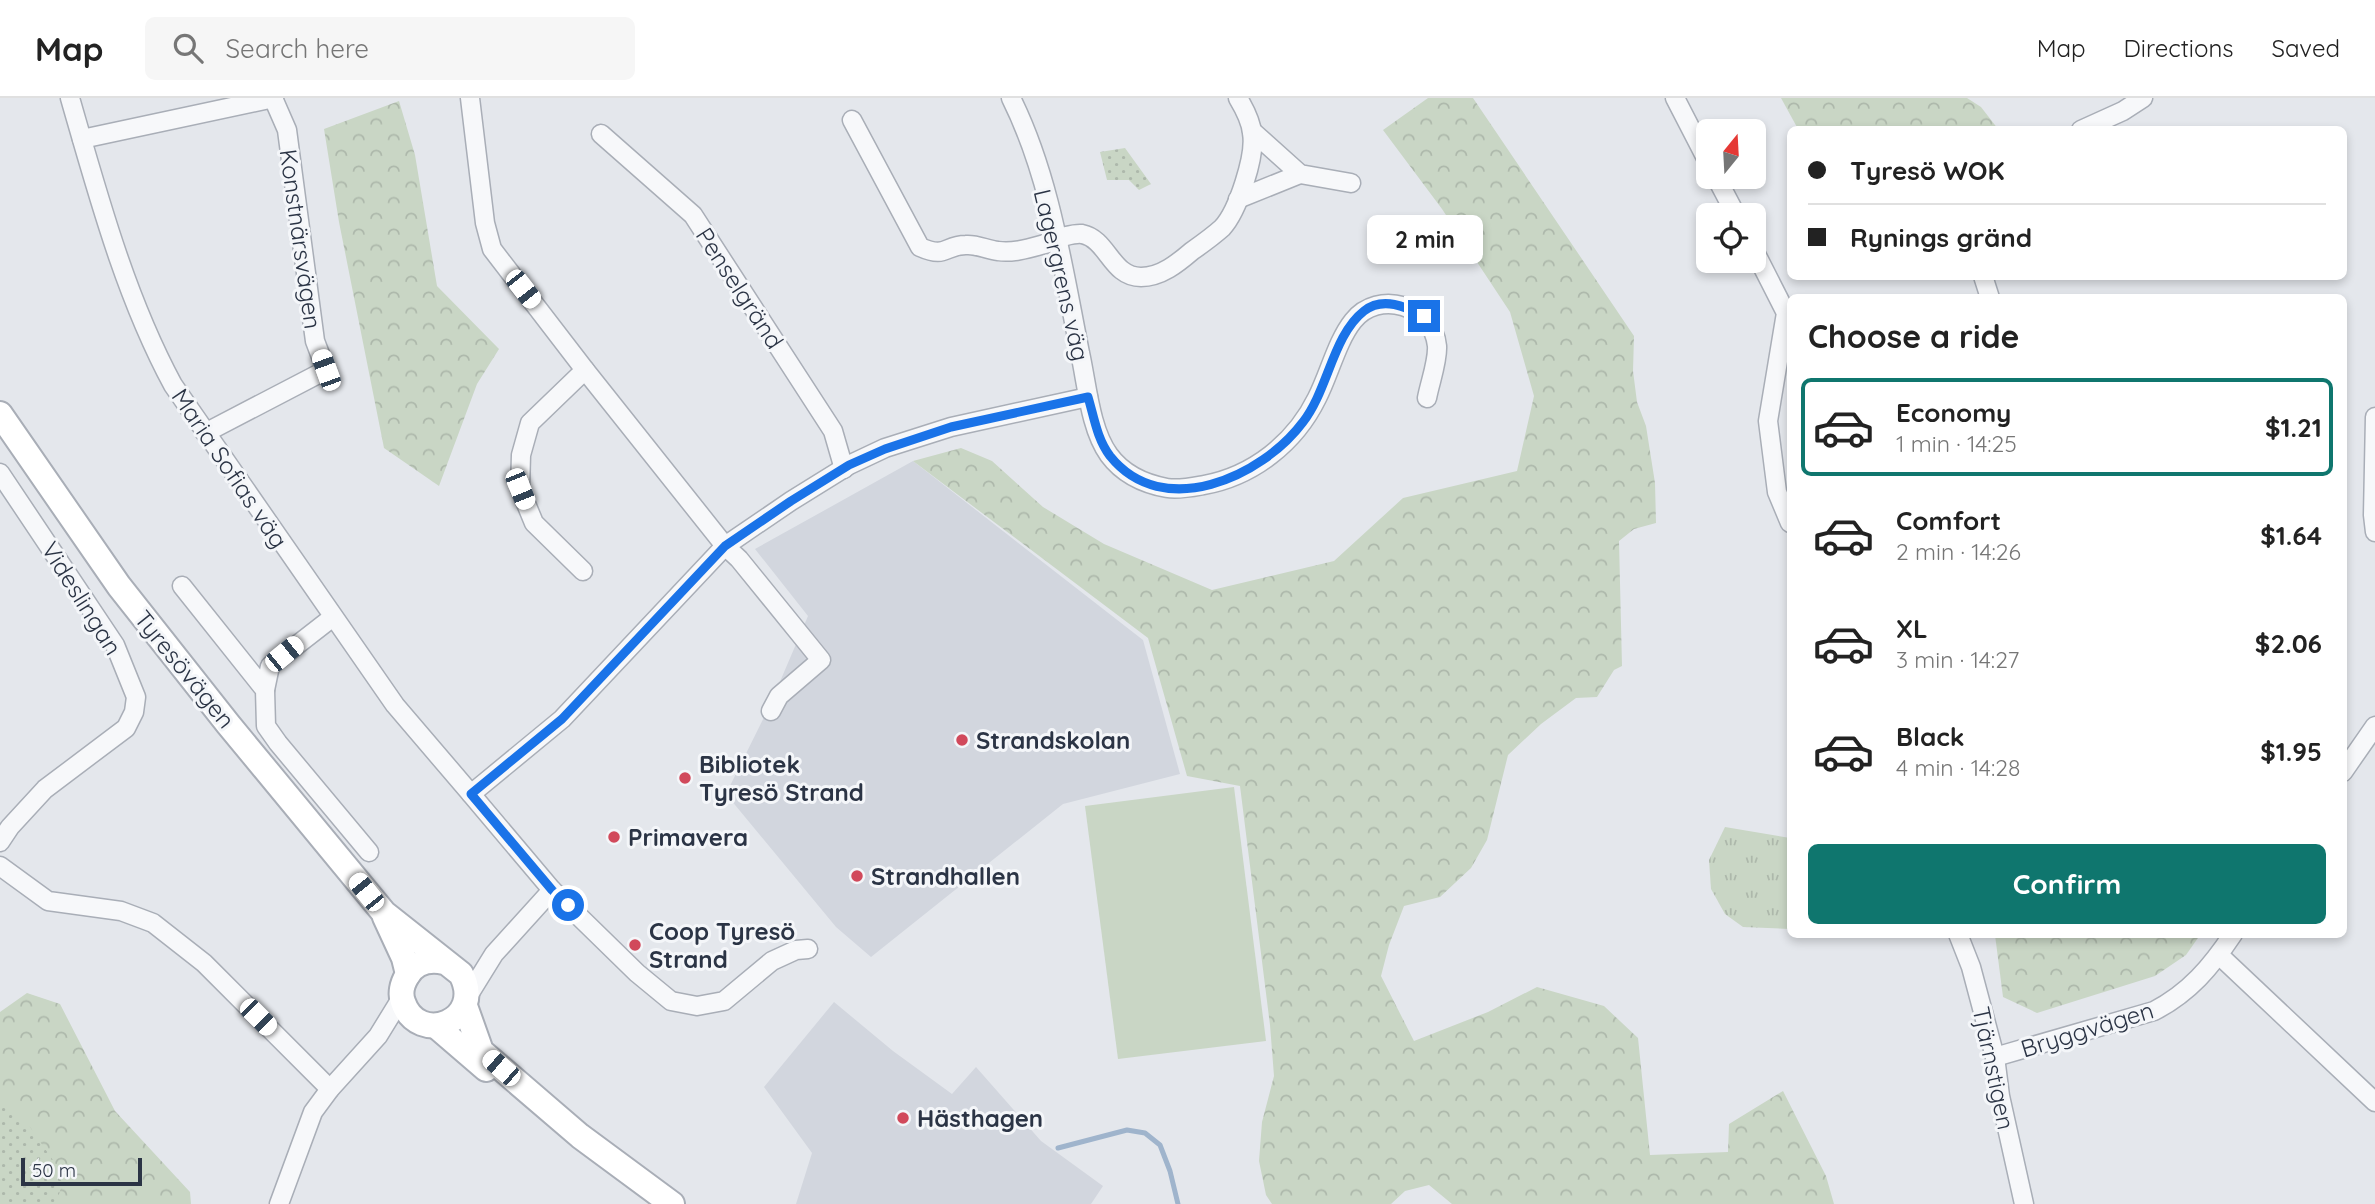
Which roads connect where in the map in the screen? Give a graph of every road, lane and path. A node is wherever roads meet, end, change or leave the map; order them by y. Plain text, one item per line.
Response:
1 (71, 98) edge
2 (273, 98) edge
3 (470, 98) edge
4 (1011, 98) edge
5 (1238, 98) edge
6 (1675, 98) edge
7 (2143, 98) edge
8 (852, 120) dead end
9 (2090, 126) edge
10 (1252, 131) junction
11 (601, 134) dead end
12 (82, 139) junction
13 (1696, 139) edge
14 (1300, 174) junction
15 (1351, 183) dead end
16 (1238, 199) junction
17 (1056, 239) junction
18 (1766, 273) edge
19 (585, 370) junction
20 (1088, 397) junction
21 (1427, 398) dead end
22 (0, 414) edge
23 (2375, 417) edge
24 (205, 433) junction
25 (844, 469) junction
26 (0, 473) edge
27 (1787, 516) edge
28 (2375, 532) edge
29 (725, 546) junction
30 (583, 571) dead end
31 (182, 586) dead end
32 (333, 617) junction
33 (265, 690) junction
34 (771, 711) dead end
35 (2375, 726) edge
36 (2347, 766) edge
37 (471, 794) junction
38 (0, 842) edge
39 (369, 852) dead end
40 (0, 866) edge
41 (552, 890) junction
42 (384, 913) junction
43 (1960, 938) edge
44 (2230, 938) edge
45 (808, 949) dead end
46 (495, 954) junction
47 (2219, 955) junction
48 (449, 964) junction
49 (405, 985) junction
50 (466, 1001) junction
51 (426, 1023) junction
52 (377, 1036) junction
53 (1995, 1057) junction
54 (330, 1089) junction
55 (2375, 1102) edge
56 (279, 1204) edge
57 (657, 1204) edge
58 (672, 1204) edge
59 (2024, 1204) edge

1 - 12 street, Maria Sofias väg
2 - 12 street, Konstnärsvägen
2 - 24 street, Konstnärsvägen
3 - 19 street
4 - 17 street, Lagergrens väg
5 - 10 street
6 - 13 street
7 - 9 street
8 - 17 street
10 - 14 street
10 - 16 street
11 - 25 street, Penselgränd
12 - 24 street, Maria Sofias väg
14 - 15 street
14 - 16 street
16 - 17 street
17 - 20 street, Lagergrens väg
18 - 27 street
19 - 29 street
19 - 30 street
20 - 21 street
20 - 25 street, Lagergrens väg
22 - 42 main road, Tyresövägen
23 - 28 street
24 - 32 street, Maria Sofias väg
25 - 29 street, Lagergrens väg
26 - 38 street, Videslingan
29 - 34 street
29 - 37 street, Lagergrens väg
31 - 33 street
32 - 33 street
32 - 37 street, Maria Sofias väg
33 - 39 street
35 - 36 street
37 - 41 street
40 - 54 street
41 - 45 street
41 - 46 street
42 - 48 main road, Tyresövägen
42 - 49 main road, Tyresövägen
43 - 53 street, Tjärnstigen
44 - 47 street, Bryggvägen
46 - 48 street
46 - 50 street
47 - 53 street, Bryggvägen
47 - 55 street
48 - 49 main road
48 - 50 main road, Tyresövägen
49 - 51 main road, Tyresövägen
49 - 52 street
50 - 51 main road
50 - 58 main road, Tyresövägen
51 - 52 street
51 - 57 main road, Tyresövägen
52 - 54 street
53 - 59 street, Tjärnstigen
54 - 56 street

